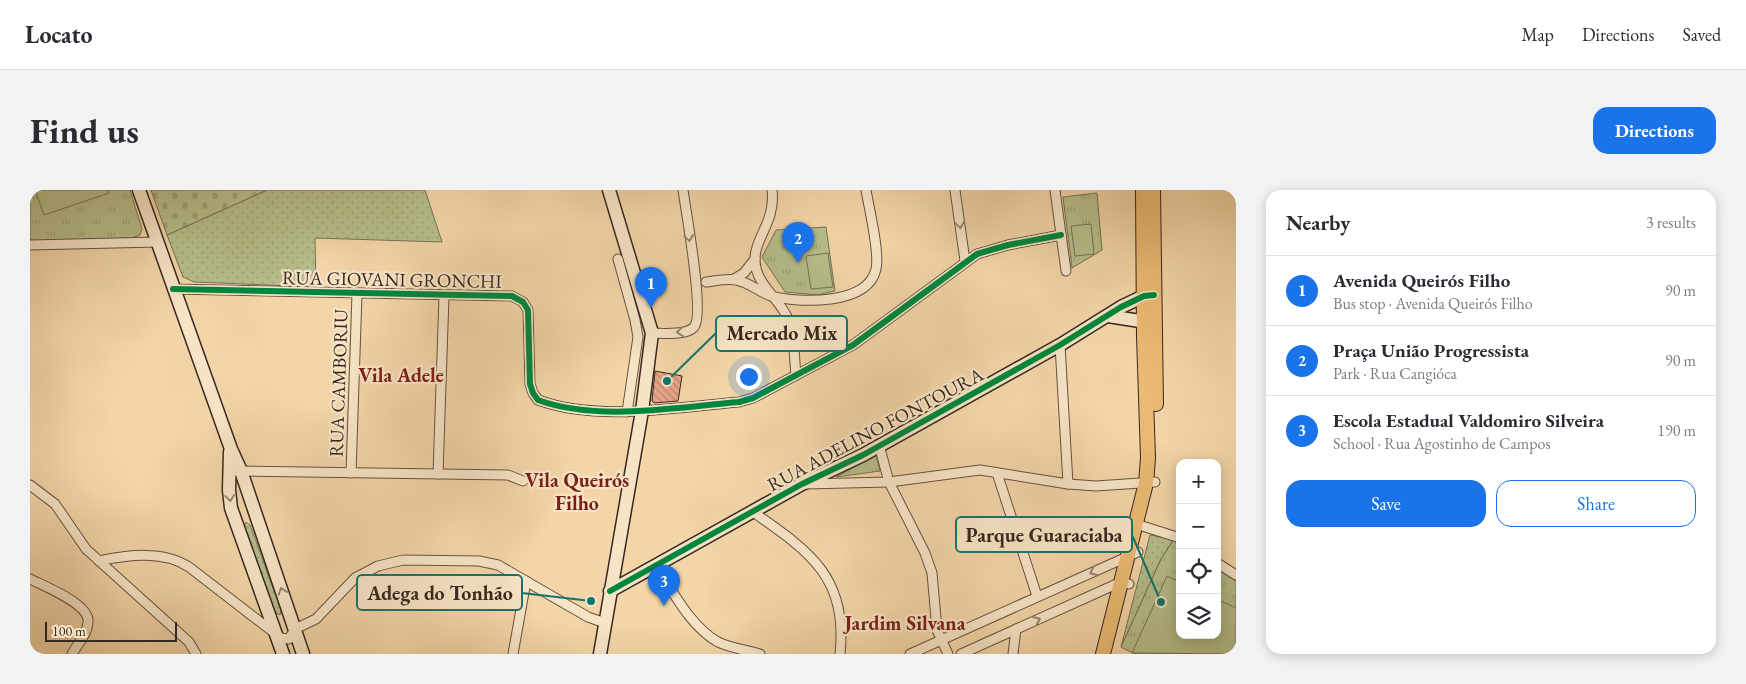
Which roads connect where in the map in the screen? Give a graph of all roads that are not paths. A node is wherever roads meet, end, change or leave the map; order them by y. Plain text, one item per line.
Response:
1 (139, 190) edge
2 (609, 190) edge
3 (683, 190) edge
4 (772, 190) edge
5 (866, 190) edge
6 (955, 190) edge
7 (1055, 190) edge
8 (1143, 190) edge
9 (1153, 190) edge
10 (1061, 235) junction
11 (157, 242) junction
12 (30, 245) edge
13 (618, 259) dead end
14 (755, 259) junction
15 (965, 261) junction
16 (1066, 271) dead end
17 (734, 279) junction
18 (706, 282) dead end
19 (173, 289) junction
20 (356, 294) junction
21 (444, 296) junction
22 (770, 296) junction
23 (1149, 296) junction
24 (1108, 316) junction
25 (1149, 322) junction
26 (652, 333) junction
27 (1060, 345) junction
28 (796, 375) junction
29 (642, 411) junction
30 (627, 412) junction
31 (879, 446) junction
32 (235, 471) junction
33 (351, 473) junction
34 (997, 473) junction
35 (438, 474) junction
36 (523, 480) dead end
37 (889, 482) junction
38 (1150, 482) junction
39 (802, 484) junction
40 (1068, 484) junction
41 (30, 485) edge
42 (753, 512) junction
43 (1140, 525) junction
44 (1176, 537) edge
45 (1133, 554) junction
46 (99, 561) junction
47 (656, 566) junction
48 (1221, 566) edge
49 (614, 568) junction
50 (644, 573) junction
51 (1236, 575) edge
52 (526, 581) junction
53 (31, 582) edge
54 (1125, 583) junction
55 (610, 591) junction
56 (1037, 596) junction
57 (605, 623) junction
58 (295, 629) junction
59 (1016, 629) junction
60 (276, 632) junction
61 (941, 640) junction
62 (72, 654) edge
63 (196, 654) edge
64 (283, 654) edge
65 (304, 654) edge
66 (513, 654) edge
67 (600, 654) edge
68 (760, 654) edge
69 (840, 654) edge
70 (910, 654) edge
71 (948, 654) edge
72 (961, 654) edge
73 (1013, 654) edge
74 (1103, 654) edge
75 (1112, 654) edge

1 - 11 street
2 - 26 street
3 -> 26 street
4 - 14 street
5 - 22 street
6 -> 15 street
7 - 10 street
8 - 23 main road
9 - 23 main road
10 - 15 street, RUA GIOVANI GRONCHI
10 - 16 street
11 - 12 street
11 - 19 street
13 - 30 street
14 - 17 street
14 - 22 street
15 - 28 street, RUA GIOVANI GRONCHI
17 - 18 street
17 - 22 street
19 - 20 street, RUA GIOVANI GRONCHI
19 - 32 street
20 - 21 street, RUA GIOVANI GRONCHI
20 - 33 street, RUA CAMBORIU
21 - 30 street, RUA GIOVANI GRONCHI
21 - 35 street
22 - 28 street
23 - 24 street, RUA ADELINO FONTOURA
23 - 25 main road
24 - 25 street
24 - 27 street, RUA ADELINO FONTOURA
25 - 38 main road
26 - 29 street
27 - 31 street, RUA ADELINO FONTOURA
27 - 40 street
28 - 29 street, RUA GIOVANI GRONCHI
29 - 30 street, RUA GIOVANI GRONCHI
29 - 49 street
31 - 37 street
31 - 39 street, RUA ADELINO FONTOURA
32 - 33 street
58 -> 32 street
32 -> 60 street
33 - 35 street
34 - 37 street
34 - 40 street
34 - 56 street
35 - 36 street
37 - 39 street
37 - 61 street
38 - 40 street
38 - 43 main road
39 - 42 street, RUA ADELINO FONTOURA
41 - 46 street
42 - 47 street, RUA ADELINO FONTOURA
42 - 69 street
43 - 44 street
43 - 45 main road
45 - 54 main road
45 -> 56 street
46 - 60 street
46 - 63 street
47 - 50 street, RUA ADELINO FONTOURA
47 - 68 street
48 - 51 street
49 - 50 street
49 - 55 street
50 - 55 street, RUA ADELINO FONTOURA
52 - 57 street
52 - 58 street
52 - 66 street
53 - 62 street
59 -> 54 street
54 - 74 main road
54 - 75 main road
55 - 57 street
56 - 61 street
57 - 67 street
58 - 60 street
58 - 60 street
58 - 65 street
59 - 72 street
59 - 73 street
60 - 64 street
61 - 70 street
61 - 71 street

